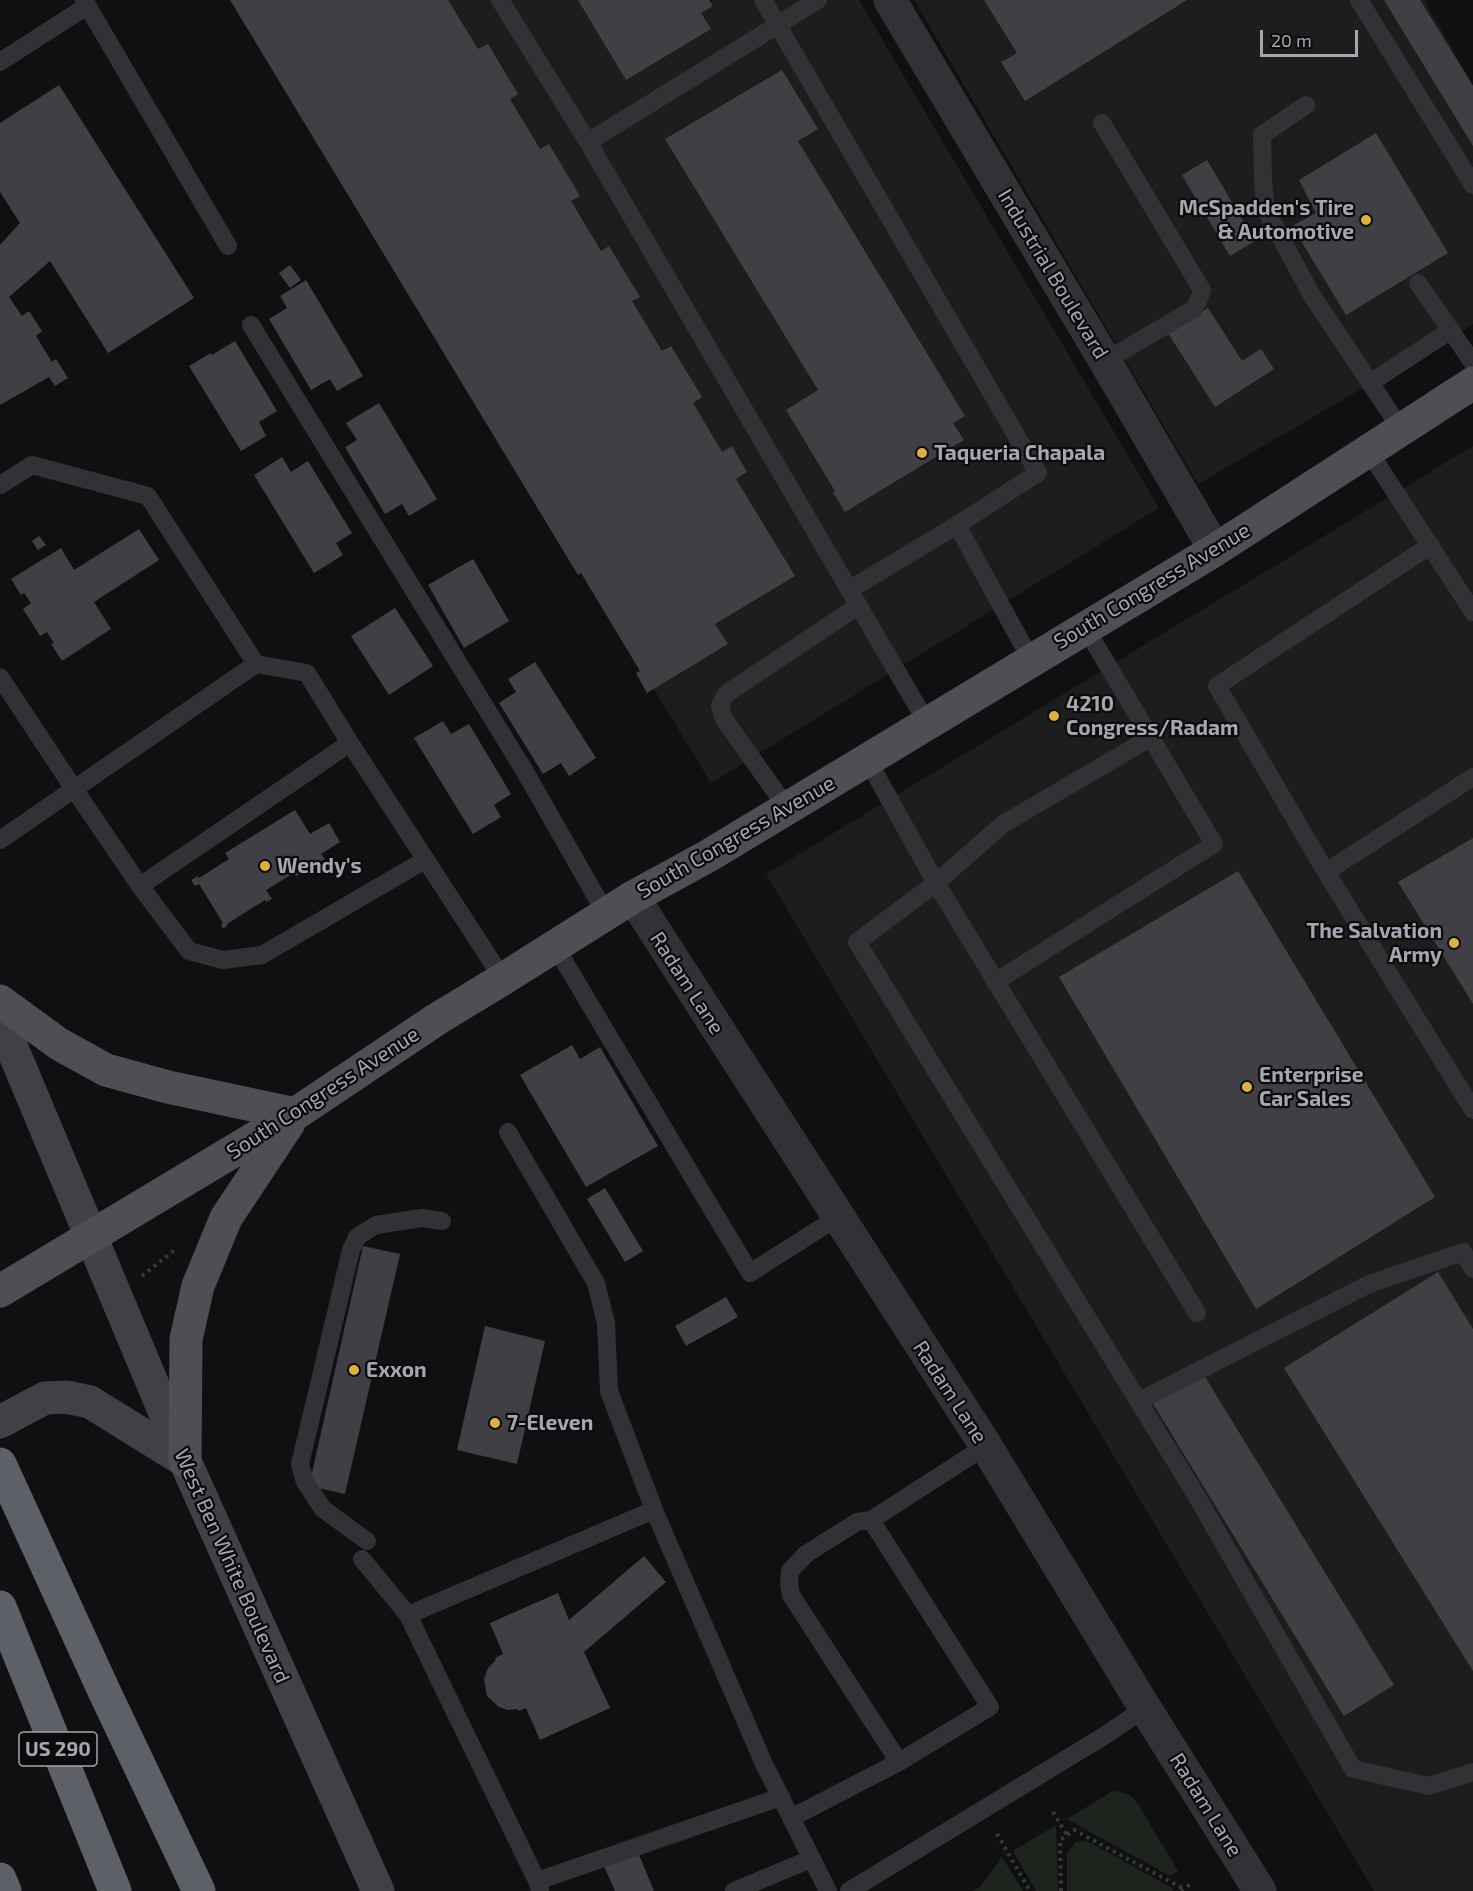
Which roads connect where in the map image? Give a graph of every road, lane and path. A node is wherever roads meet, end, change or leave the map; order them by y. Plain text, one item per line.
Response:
1 (500, 0) edge
2 (762, 0) edge
3 (818, 0) edge
4 (890, 0) edge
5 (1359, 0) edge
6 (86, 3) edge
7 (778, 26) junction
8 (0, 62) edge
9 (1306, 105) dead end
10 (1102, 123) dead end
11 (588, 142) junction
12 (1473, 185) edge
13 (228, 246) dead end
14 (1418, 283) dead end
15 (251, 325) dead end
16 (1451, 330) junction
17 (1105, 361) junction
18 (1473, 363) edge
19 (1370, 383) junction
20 (1473, 383) edge
21 (1401, 429) junction
22 (1368, 450) junction
23 (0, 485) edge
24 (957, 525) junction
25 (1431, 545) junction
26 (1215, 550) junction
27 (854, 598) junction
28 (1473, 612) edge
29 (1085, 627) junction
30 (1031, 660) junction
31 (256, 664) junction
32 (0, 677) edge
33 (927, 723) junction
34 (1150, 738) junction
35 (350, 742) junction
36 (867, 759) junction
37 (1473, 777) edge
38 (74, 789) junction
39 (787, 808) junction
40 (0, 840) edge
41 (425, 860) junction
42 (1326, 872) junction
43 (936, 883) junction
44 (140, 886) junction
45 (620, 906) junction
46 (555, 946) junction
47 (503, 980) junction
48 (995, 982) junction
49 (0, 1001) edge
50 (0, 1019) edge
51 (1473, 1110) edge
52 (295, 1114) junction
53 (508, 1132) dead end
54 (838, 1217) junction
55 (442, 1221) dead end
56 (92, 1237) junction
57 (182, 1252) dead end
58 (140, 1269) dead end
59 (1473, 1269) edge
60 (0, 1291) edge
61 (1197, 1313) dead end
62 (1139, 1401) junction
63 (11, 1416) edge
64 (986, 1446) junction
65 (185, 1461) junction
66 (0, 1464) edge
67 (654, 1510) junction
68 (871, 1520) junction
69 (0, 1607) edge
70 (408, 1615) junction
71 (1145, 1708) junction
72 (899, 1762) junction
73 (1473, 1772) edge
74 (781, 1797) junction
75 (1053, 1812) dead end
76 (791, 1818) junction
77 (997, 1834) dead end
78 (1067, 1834) junction
79 (812, 1859) junction
80 (0, 1879) edge
81 (1191, 1884) dead end
82 (538, 1886) edge
83 (1183, 1890) edge
84 (5, 1891) edge
85 (115, 1891) edge
86 (200, 1891) edge
87 (378, 1891) edge
88 (734, 1891) edge
89 (828, 1891) edge
90 (849, 1891) edge
91 (1030, 1891) edge
92 (1061, 1891) edge
93 (1260, 1891) edge

1 - 11 lane
2 - 7 lane
3 - 7 lane
4 - 17 street, Industrial Boulevard
5 - 12 lane
6 - 8 lane
6 - 13 lane
7 - 11 lane
7 - 24 lane
9 - 19 lane
10 - 17 lane
11 - 27 lane
14 - 16 lane
15 - 45 lane
16 - 18 lane
16 - 19 lane
17 - 26 street, Industrial Boulevard
19 - 21 lane
20 - 21 main road, South Congress Avenue
21 - 22 main road, South Congress Avenue
22 - 25 lane
22 - 26 main road, South Congress Avenue
23 - 31 lane
24 - 27 lane
24 - 30 lane
25 - 28 lane
25 - 42 lane
26 - 29 main road, South Congress Avenue
27 - 33 lane
27 - 39 lane
29 - 30 main road, South Congress Avenue
29 - 34 lane
30 - 33 main road, South Congress Avenue
31 - 35 lane
31 - 38 lane
32 - 38 lane
33 - 36 main road, South Congress Avenue
34 - 43 lane
34 - 48 lane
35 - 41 lane
35 - 44 lane
36 - 39 main road, South Congress Avenue
36 - 43 lane
37 - 42 lane
38 - 40 lane
38 - 44 lane
39 - 45 main road, South Congress Avenue
41 - 44 lane
41 - 47 lane
42 - 51 lane
43 - 48 lane
43 - 62 lane
45 - 46 main road, South Congress Avenue
45 - 54 street, Radam Lane
46 - 47 main road, South Congress Avenue
46 - 54 lane
47 - 52 main road, South Congress Avenue
48 - 61 lane
49 - 52 main road
50 - 56 main road, West Ben White Boulevard
52 - 56 main road, South Congress Avenue
52 - 65 main road
53 - 67 lane
54 - 64 street, Radam Lane
55 - 70 lane
56 - 60 main road, South Congress Avenue
56 - 65 main road, West Ben White Boulevard
57 - 58 path
59 - 62 lane
62 - 73 lane
63 - 65 main road
64 - 68 lane
64 - 71 street, Radam Lane
65 - 87 main road, West Ben White Boulevard
66 - 86 highway
67 - 70 lane
67 - 74 lane
68 - 72 lane
68 - 72 lane
69 - 85 highway, US 290
70 - 82 lane
71 - 90 lane
71 - 93 street, Radam Lane
72 - 76 lane
74 - 76 lane
74 - 82 lane
75 - 78 path
76 - 79 lane
77 - 91 path
78 - 83 path
78 - 92 path
79 - 88 lane
79 - 89 lane
80 - 84 highway
81 - 83 path

